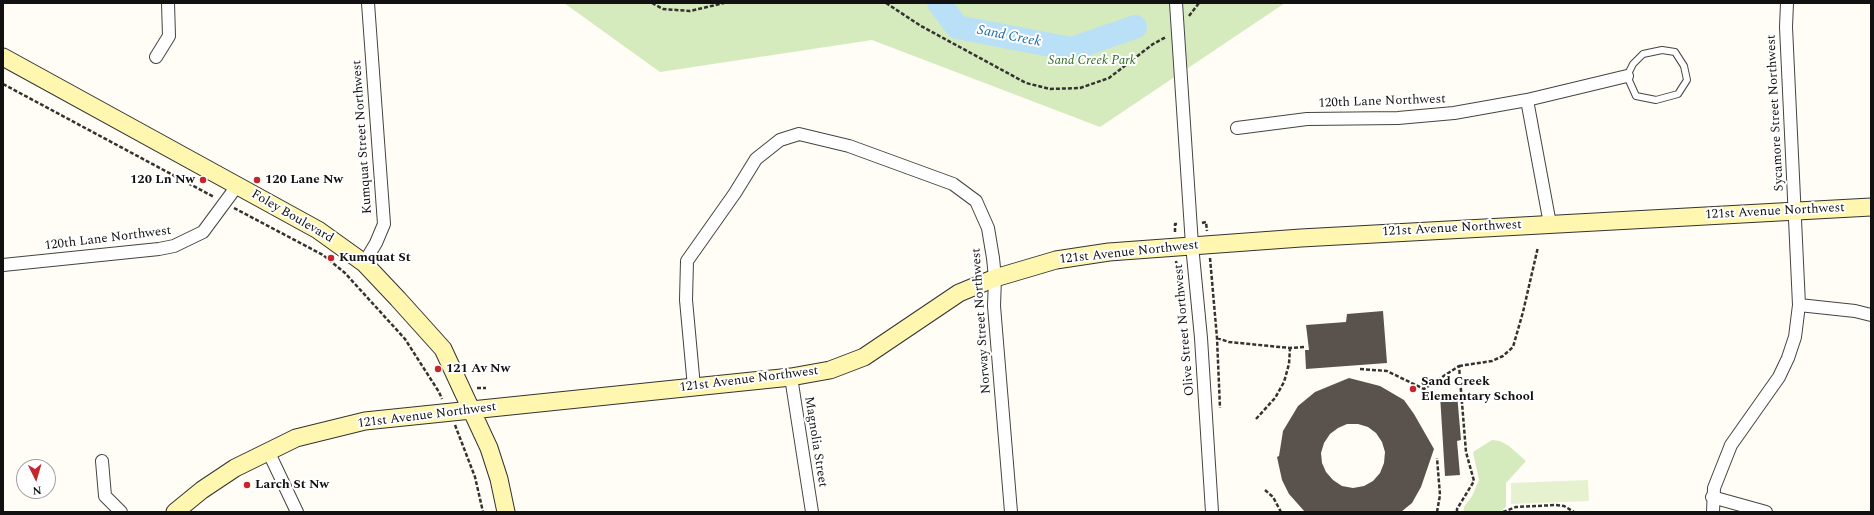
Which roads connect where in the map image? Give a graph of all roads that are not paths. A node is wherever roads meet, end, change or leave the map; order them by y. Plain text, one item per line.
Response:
1 (168, 3) edge
2 (368, 3) edge
3 (1176, 3) edge
4 (1787, 3) edge
5 (3, 57) edge
6 (156, 57) dead end
7 (1627, 76) junction
8 (1527, 100) junction
9 (1236, 128) dead end
10 (237, 186) junction
11 (1871, 207) edge
12 (1795, 211) junction
13 (1550, 224) junction
14 (1192, 245) junction
15 (364, 263) junction
16 (3, 265) edge
17 (995, 278) junction
18 (1799, 305) junction
19 (1871, 314) edge
20 (791, 377) junction
21 (694, 387) junction
22 (471, 410) junction
23 (269, 453) junction
24 (102, 461) dead end
25 (1712, 497) junction
26 (121, 512) edge
27 (175, 512) edge
28 (297, 512) edge
29 (506, 512) edge
30 (812, 512) edge
31 (1011, 512) edge
32 (1212, 512) edge
33 (1713, 512) edge
34 (1766, 512) edge

1 - 6 street
2 - 15 street, Kumquat Street Northwest
3 - 14 street, Olive Street Northwest
4 - 12 street, Sycamore Street Northwest
5 - 10 street, Foley Boulevard
7 - 7 lane
7 - 8 street, 120th Lane Northwest
8 - 9 street, 120th Lane Northwest
8 - 13 street
10 - 15 street, Foley Boulevard
10 - 16 street, 120th Lane Northwest
11 - 12 street, 121st Avenue Northwest
12 - 13 street, 121st Avenue Northwest
12 - 18 street, Sycamore Street Northwest
13 - 14 street, 121st Avenue Northwest
14 - 17 street, 121st Avenue Northwest
14 - 32 street, Olive Street Northwest
15 - 22 street, Foley Boulevard
17 - 20 street, 121st Avenue Northwest
17 - 21 street, Norway Street Northwest
17 - 31 street, Norway Street Northwest
18 - 19 street
18 - 25 street, Sycamore Street Northwest
20 - 21 street, 121st Avenue Northwest
20 - 30 street, Magnolia Street
21 - 22 street, 121st Avenue Northwest
22 - 23 street, 121st Avenue Northwest
22 - 29 street, Foley Boulevard
23 - 27 street, 121st Avenue Northwest
23 - 28 street
24 - 26 street
25 - 33 street, Sycamore Street Northwest
25 - 34 street

